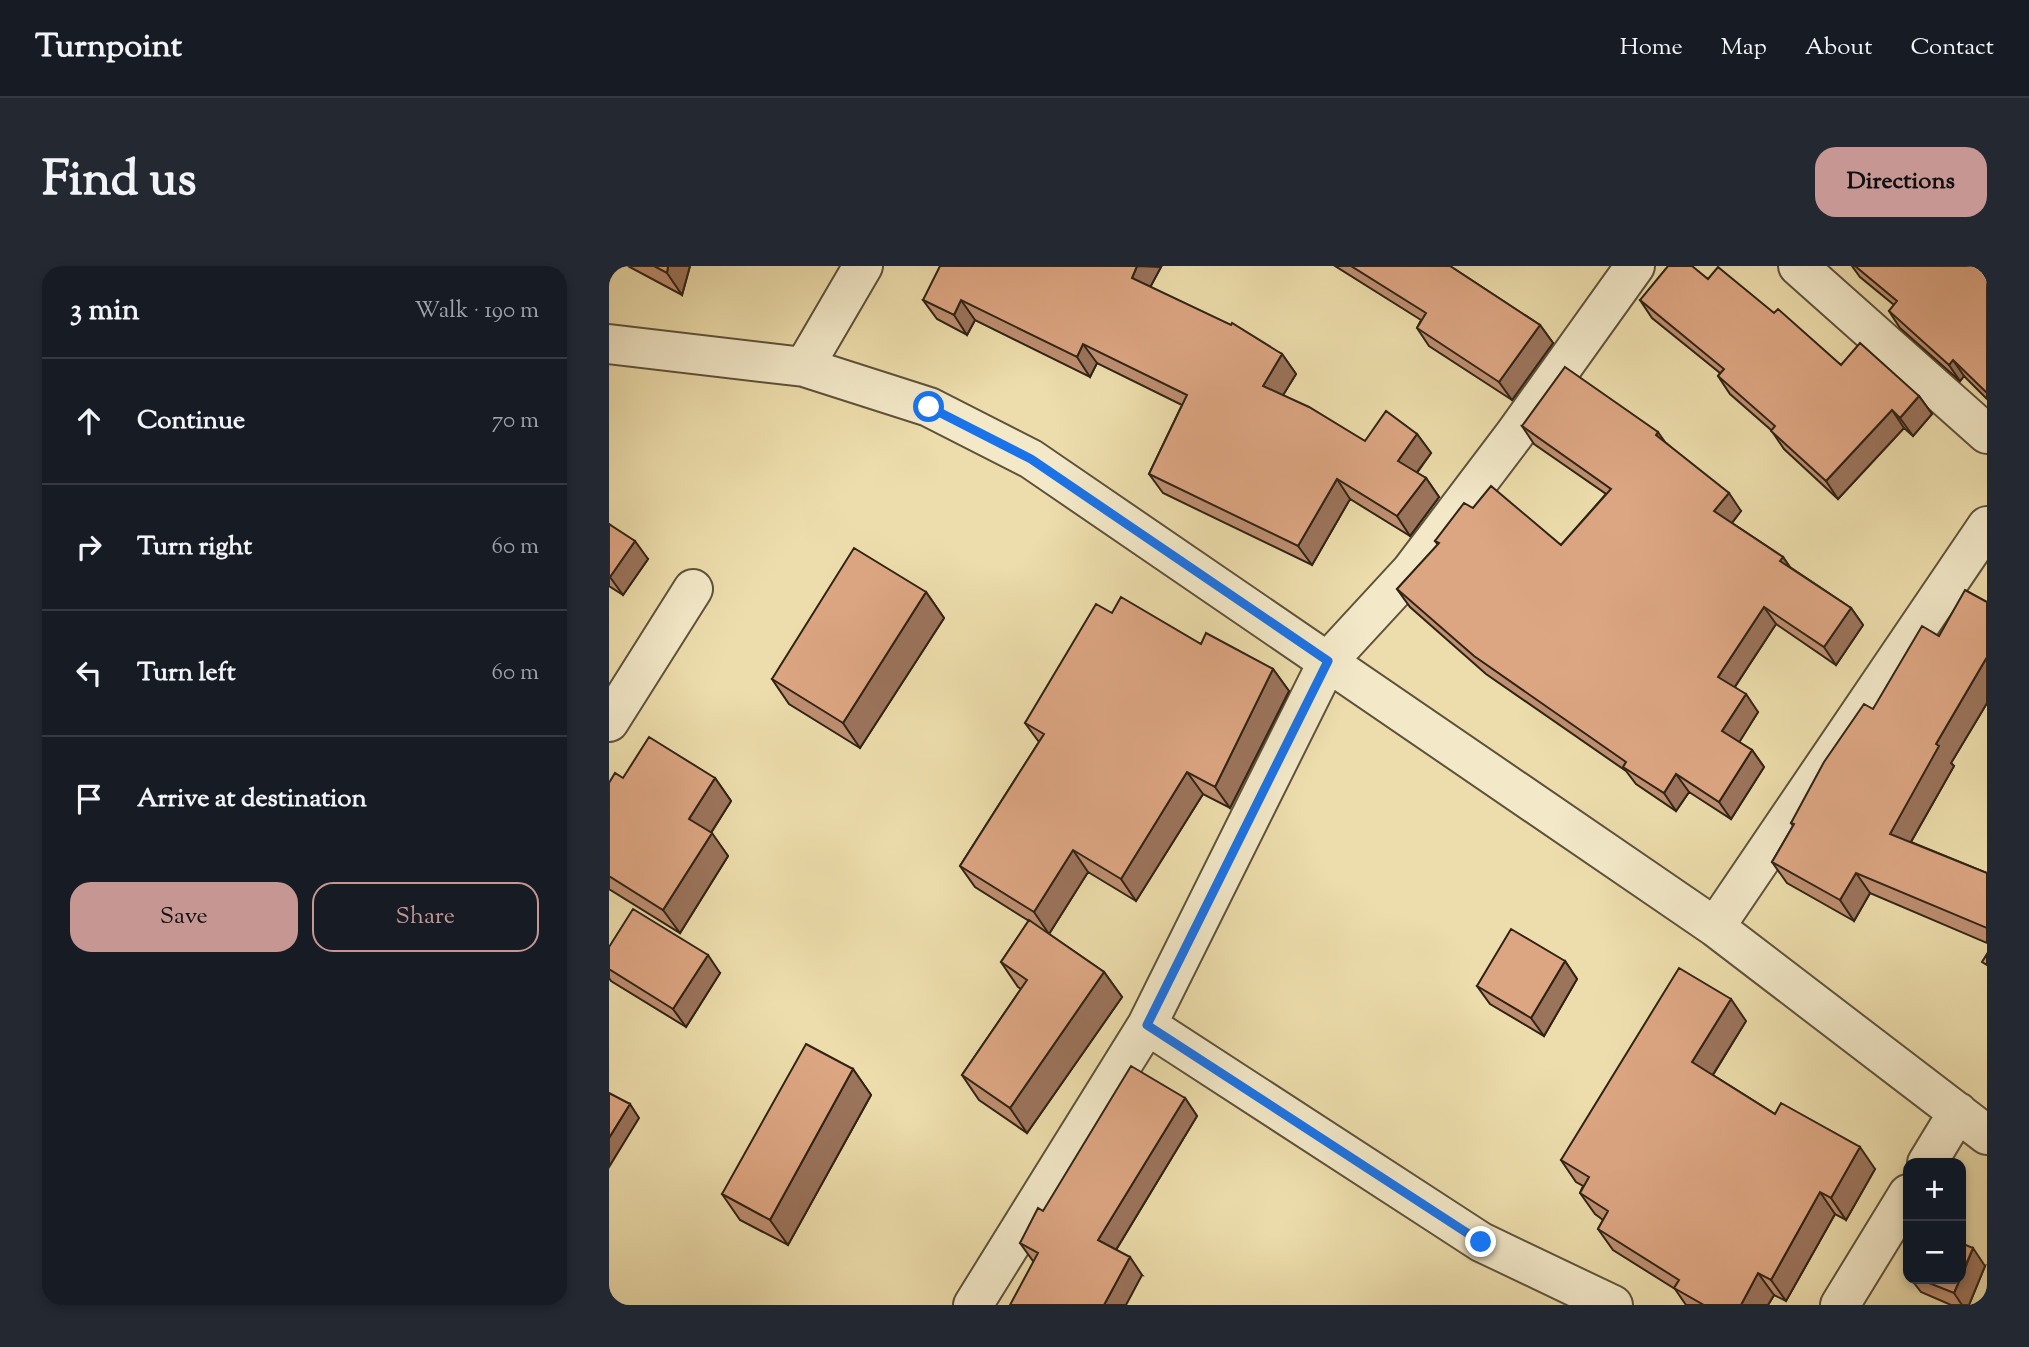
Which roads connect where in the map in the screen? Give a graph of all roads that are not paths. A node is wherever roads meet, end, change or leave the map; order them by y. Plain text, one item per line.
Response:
1 (863, 266) edge
2 (1635, 266) edge
3 (1798, 266) edge
4 (609, 344) edge
5 (804, 367) junction
6 (1987, 434) edge
7 (1987, 526) edge
8 (693, 589) dead end
9 (1328, 661) junction
10 (609, 722) edge
11 (1715, 927) junction
12 (1147, 1025) junction
13 (1973, 1124) edge
14 (1933, 1158) edge
15 (1903, 1202) edge
16 (973, 1305) edge
17 (1613, 1305) edge
18 (1840, 1305) edge

1 - 5 street
2 - 9 street
3 - 6 street
4 - 5 street
5 - 9 street
7 - 11 street
8 - 10 street
9 - 11 street
9 - 12 street
11 - 13 street
12 - 16 street
12 - 17 street
13 - 14 street
15 - 18 street

